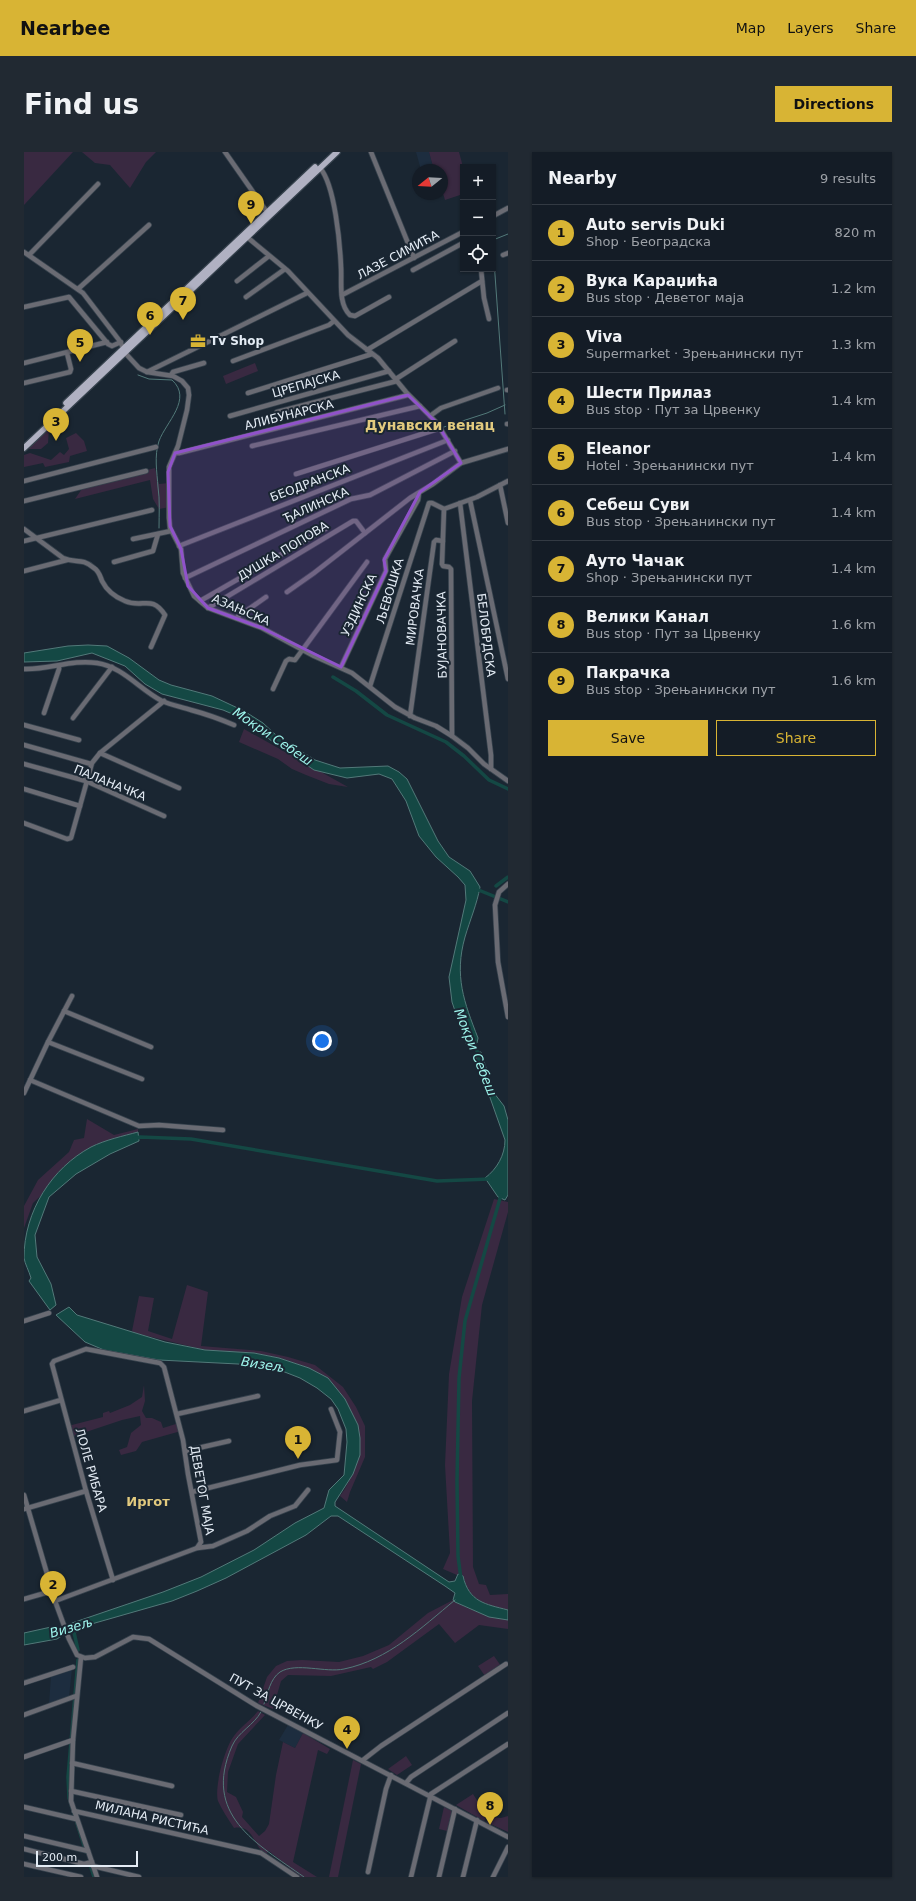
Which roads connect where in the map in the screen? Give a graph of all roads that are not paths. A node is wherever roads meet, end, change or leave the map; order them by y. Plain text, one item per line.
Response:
1 (225, 152) edge
2 (331, 152) edge
3 (337, 152) edge
4 (371, 152) edge
5 (320, 168) junction
6 (98, 184) dead end
7 (508, 208) edge
8 (267, 212) junction
9 (496, 214) edge
10 (149, 225) dead end
11 (460, 234) edge
12 (247, 237) junction
13 (460, 244) edge
14 (24, 252) edge
15 (29, 255) junction
16 (269, 256) junction
17 (414, 258) junction
18 (285, 269) junction
19 (413, 270) dead end
20 (481, 272) edge
21 (237, 281) dead end
22 (482, 281) junction
23 (78, 290) junction
24 (307, 293) junction
25 (342, 295) junction
26 (246, 297) dead end
27 (389, 297) dead end
28 (24, 307) edge
29 (489, 319) dead end
30 (334, 321) junction
31 (455, 341) dead end
32 (107, 342) junction
33 (123, 347) junction
34 (367, 350) junction
35 (67, 353) junction
36 (372, 354) junction
37 (233, 361) dead end
38 (24, 363) edge
39 (204, 363) dead end
40 (389, 371) junction
41 (147, 372) junction
42 (171, 375) junction
43 (396, 380) junction
44 (24, 383) edge
45 (498, 388) dead end
46 (248, 393) dead end
47 (408, 395) junction
48 (420, 406) junction
49 (277, 412) dead end
50 (230, 416) dead end
51 (430, 416) junction
52 (441, 428) junction
53 (448, 440) junction
54 (24, 443) edge
55 (252, 446) dead end
56 (156, 447) dead end
57 (24, 448) edge
58 (508, 448) edge
59 (454, 451) junction
60 (175, 453) junction
61 (461, 463) junction
62 (146, 471) dead end
63 (296, 474) dead end
64 (24, 481) edge
65 (508, 481) edge
66 (500, 485) junction
67 (418, 493) junction
68 (470, 500) junction
69 (24, 501) edge
70 (460, 503) junction
71 (444, 509) junction
72 (152, 510) dead end
73 (508, 523) edge
74 (327, 528) dead end
75 (24, 529) edge
76 (172, 530) junction
77 (365, 533) junction
78 (158, 534) junction
79 (36, 538) junction
80 (133, 539) dead end
81 (443, 540) junction
82 (24, 541) edge
83 (180, 546) junction
84 (67, 560) junction
85 (114, 562) dead end
86 (367, 562) dead end
87 (24, 571) edge
88 (185, 578) junction
89 (287, 592) dead end
90 (266, 597) dead end
91 (200, 601) junction
92 (208, 608) junction
93 (236, 618) junction
94 (151, 647) dead end
95 (303, 651) junction
96 (59, 666) junction
97 (112, 667) junction
98 (341, 667) junction
99 (24, 669) edge
100 (508, 679) edge
101 (370, 686) junction
102 (273, 689) dead end
103 (164, 702) junction
104 (44, 713) dead end
105 (410, 716) junction
106 (73, 718) dead end
107 (24, 725) edge
108 (234, 725) dead end
109 (452, 736) junction
110 (79, 740) dead end
111 (24, 745) edge
112 (100, 753) junction
113 (24, 764) edge
114 (91, 764) junction
115 (491, 769) junction
116 (86, 781) junction
117 (508, 782) edge
118 (179, 788) dead end
119 (24, 789) edge
120 (80, 806) junction
121 (164, 816) dead end
122 (24, 823) edge
123 (508, 884) edge
124 (72, 996) dead end
125 (64, 1012) junction
126 (508, 1016) edge
127 (48, 1042) junction
128 (151, 1047) dead end
129 (142, 1079) dead end
130 (30, 1080) junction
131 (24, 1093) edge
132 (223, 1130) dead end
133 (49, 1313) dead end
134 (24, 1321) edge
135 (52, 1364) joint
136 (258, 1396) dead end
137 (61, 1400) junction
138 (331, 1409) dead end
139 (24, 1411) edge
140 (177, 1414) junction
141 (229, 1441) dead end
142 (185, 1451) junction
143 (86, 1490) junction
144 (308, 1490) dead end
145 (192, 1492) junction
146 (24, 1494) edge
147 (26, 1508) edge
148 (197, 1548) junction
149 (113, 1580) junction
150 (52, 1591) junction
151 (24, 1599) edge
152 (55, 1601) junction
153 (81, 1657) junction
154 (506, 1664) dead end
155 (74, 1667) dead end
156 (24, 1683) edge
157 (74, 1697) junction
158 (508, 1713) edge
159 (24, 1715) edge
160 (71, 1741) junction
161 (508, 1744) edge
162 (24, 1757) edge
163 (363, 1760) junction
164 (72, 1763) junction
165 (391, 1775) junction
166 (406, 1783) junction
167 (172, 1786) dead end
168 (71, 1790) junction
169 (430, 1796) junction
170 (24, 1806) edge
171 (455, 1808) junction
172 (74, 1811) junction
173 (181, 1815) dead end
174 (76, 1819) junction
175 (477, 1820) junction
176 (24, 1836) edge
177 (508, 1837) edge
178 (508, 1847) edge
179 (24, 1849) edge
180 (88, 1851) junction
181 (24, 1864) edge
182 (93, 1864) junction
183 (368, 1872) dead end
184 (81, 1877) edge
185 (97, 1877) edge
186 (139, 1877) edge
187 (297, 1877) edge
188 (411, 1877) edge
189 (439, 1877) edge
190 (463, 1877) edge
191 (493, 1877) edge

1 - 8 street
2 - 8 main road
3 - 5 main road
4 - 17 street
5 - 12 main road
5 - 25 street
6 - 15 street
7 - 9 street
8 - 33 main road
10 - 23 street
11 - 17 street, ЛАЗЕ СИМИЋА
12 - 16 street
12 - 33 main road
13 - 19 street
14 - 15 street
15 - 23 street
16 - 18 street
16 - 21 street
17 - 25 street, ЛАЗЕ СИМИЋА
18 - 24 street
18 - 26 street
20 - 22 street
22 - 29 street
22 - 34 street
23 - 33 street
24 - 30 street
24 - 41 street
25 - 27 street
28 - 32 street
30 - 34 street
30 - 37 street
31 - 43 street
32 - 33 street
32 - 35 street
33 - 41 street
33 - 54 main road
33 - 57 main road
34 - 36 street
35 - 38 street
35 - 44 street
36 - 40 street
36 - 46 street
39 - 42 street
40 - 43 street
40 - 50 street, ЦРЕПАЈСКА
41 - 42 street, АЗАЊСКА
42 - 60 street, АЗАЊСКА
43 - 47 street
43 - 49 street
45 - 51 street
47 - 48 street
47 - 60 street, АЛИБУНАРСКА
48 - 51 street
48 - 55 street
51 - 52 street
52 - 53 street
52 - 63 street
53 - 59 street
53 - 83 street, БЕОДРАНСКА
56 - 64 street
58 - 61 street
59 - 61 street
59 - 88 street, ЂАЛИНСКА
60 - 76 street, АЗАЊСКА
61 - 67 street
62 - 69 street
65 - 66 street
66 - 68 street
66 - 73 street
67 - 77 street
67 - 98 street, УЗДИНСКА
68 - 70 street
68 - 100 street
70 - 71 street
70 - 115 street, БЕЛОБРДСКА
71 - 81 street
71 - 101 street, ЉЕВОШКА
72 - 79 street
74 - 91 street
75 - 79 street
76 - 78 street
76 - 83 street, АЗАЊСКА
77 - 89 street
77 - 92 street, ДУШКА ПОПОВА
78 - 80 street
78 - 85 street
79 - 82 street
79 - 84 street
81 - 105 street, МИРОВАЧКА
81 - 109 street, БУЈАНОВАЧКА
83 - 88 street, АЗАЊСКА
84 - 87 street
84 - 94 street
86 - 95 street
88 - 91 street, АЗАЊСКА
90 - 93 street
91 - 92 street, АЗАЊСКА
92 - 93 street, АЗАЊСКА
93 - 95 street, АЗАЊСКА
95 - 98 street, АЗАЊСКА
95 - 102 street
96 - 97 street
96 - 99 street
96 - 104 street
97 - 103 street
97 - 106 street
98 - 101 street, АЗАЊСКА
101 - 105 street, АЗАЊСКА
103 - 108 street
103 - 112 street
105 - 109 street, АЗАЊСКА
107 - 110 street
109 - 115 street, АЗАЊСКА
111 - 114 street
112 - 114 street
112 - 118 street
113 - 116 street, ПАЛАНАЧКА
114 - 116 street
115 - 117 street, АЗАЊСКА
116 - 120 street
116 - 121 street, ПАЛАНАЧКА
119 - 120 street
120 - 122 street
123 - 126 street
124 - 125 street
125 - 127 street
125 - 128 street
127 - 129 street
127 - 130 street
130 - 131 street
130 - 132 street
133 - 134 street
135 - 137 street, ЛОЛЕ РИБАРА
135 - 140 street, ДЕВЕТОГ МАЈА
136 - 140 street
137 - 139 street
137 - 143 street, ЛОЛЕ РИБАРА
138 - 145 street
140 - 142 street, ДЕВЕТОГ МАЈА
141 - 142 street
142 - 145 street, ДЕВЕТОГ МАЈА
143 - 147 street
143 - 149 street, ЛОЛЕ РИБАРА
144 - 148 street
145 - 148 street, ДЕВЕТОГ МАЈА
146 - 147 street
147 - 150 street
148 - 149 street, ДЕВЕТОГ МАЈА
149 - 152 street, ДЕВЕТОГ МАЈА
150 - 151 street
150 - 152 street
152 - 153 street
153 - 157 street
153 - 163 street, ПУТ ЗА ЦРВЕНКУ
154 - 163 street
155 - 156 street
157 - 159 street
157 - 160 street
158 - 166 street
160 - 162 street
160 - 164 street
161 - 169 street
163 - 165 street, ПУТ ЗА ЦРВЕНКУ
164 - 167 street
164 - 168 street
165 - 166 street, ПУТ ЗА ЦРВЕНКУ
165 - 183 street
166 - 169 street, ПУТ ЗА ЦРВЕНКУ
168 - 172 street
168 - 173 street
169 - 171 street, ПУТ ЗА ЦРВЕНКУ
169 - 188 street
170 - 174 street
171 - 175 street, ПУТ ЗА ЦРВЕНКУ
171 - 189 street
172 - 174 street
172 - 187 street, МИЛАНА РИСТИЋА
174 - 180 street
175 - 177 street, ПУТ ЗА ЦРВЕНКУ
175 - 190 street
176 - 180 street
178 - 191 street
179 - 182 street
180 - 182 street
181 - 184 street
182 - 185 street
182 - 186 street

